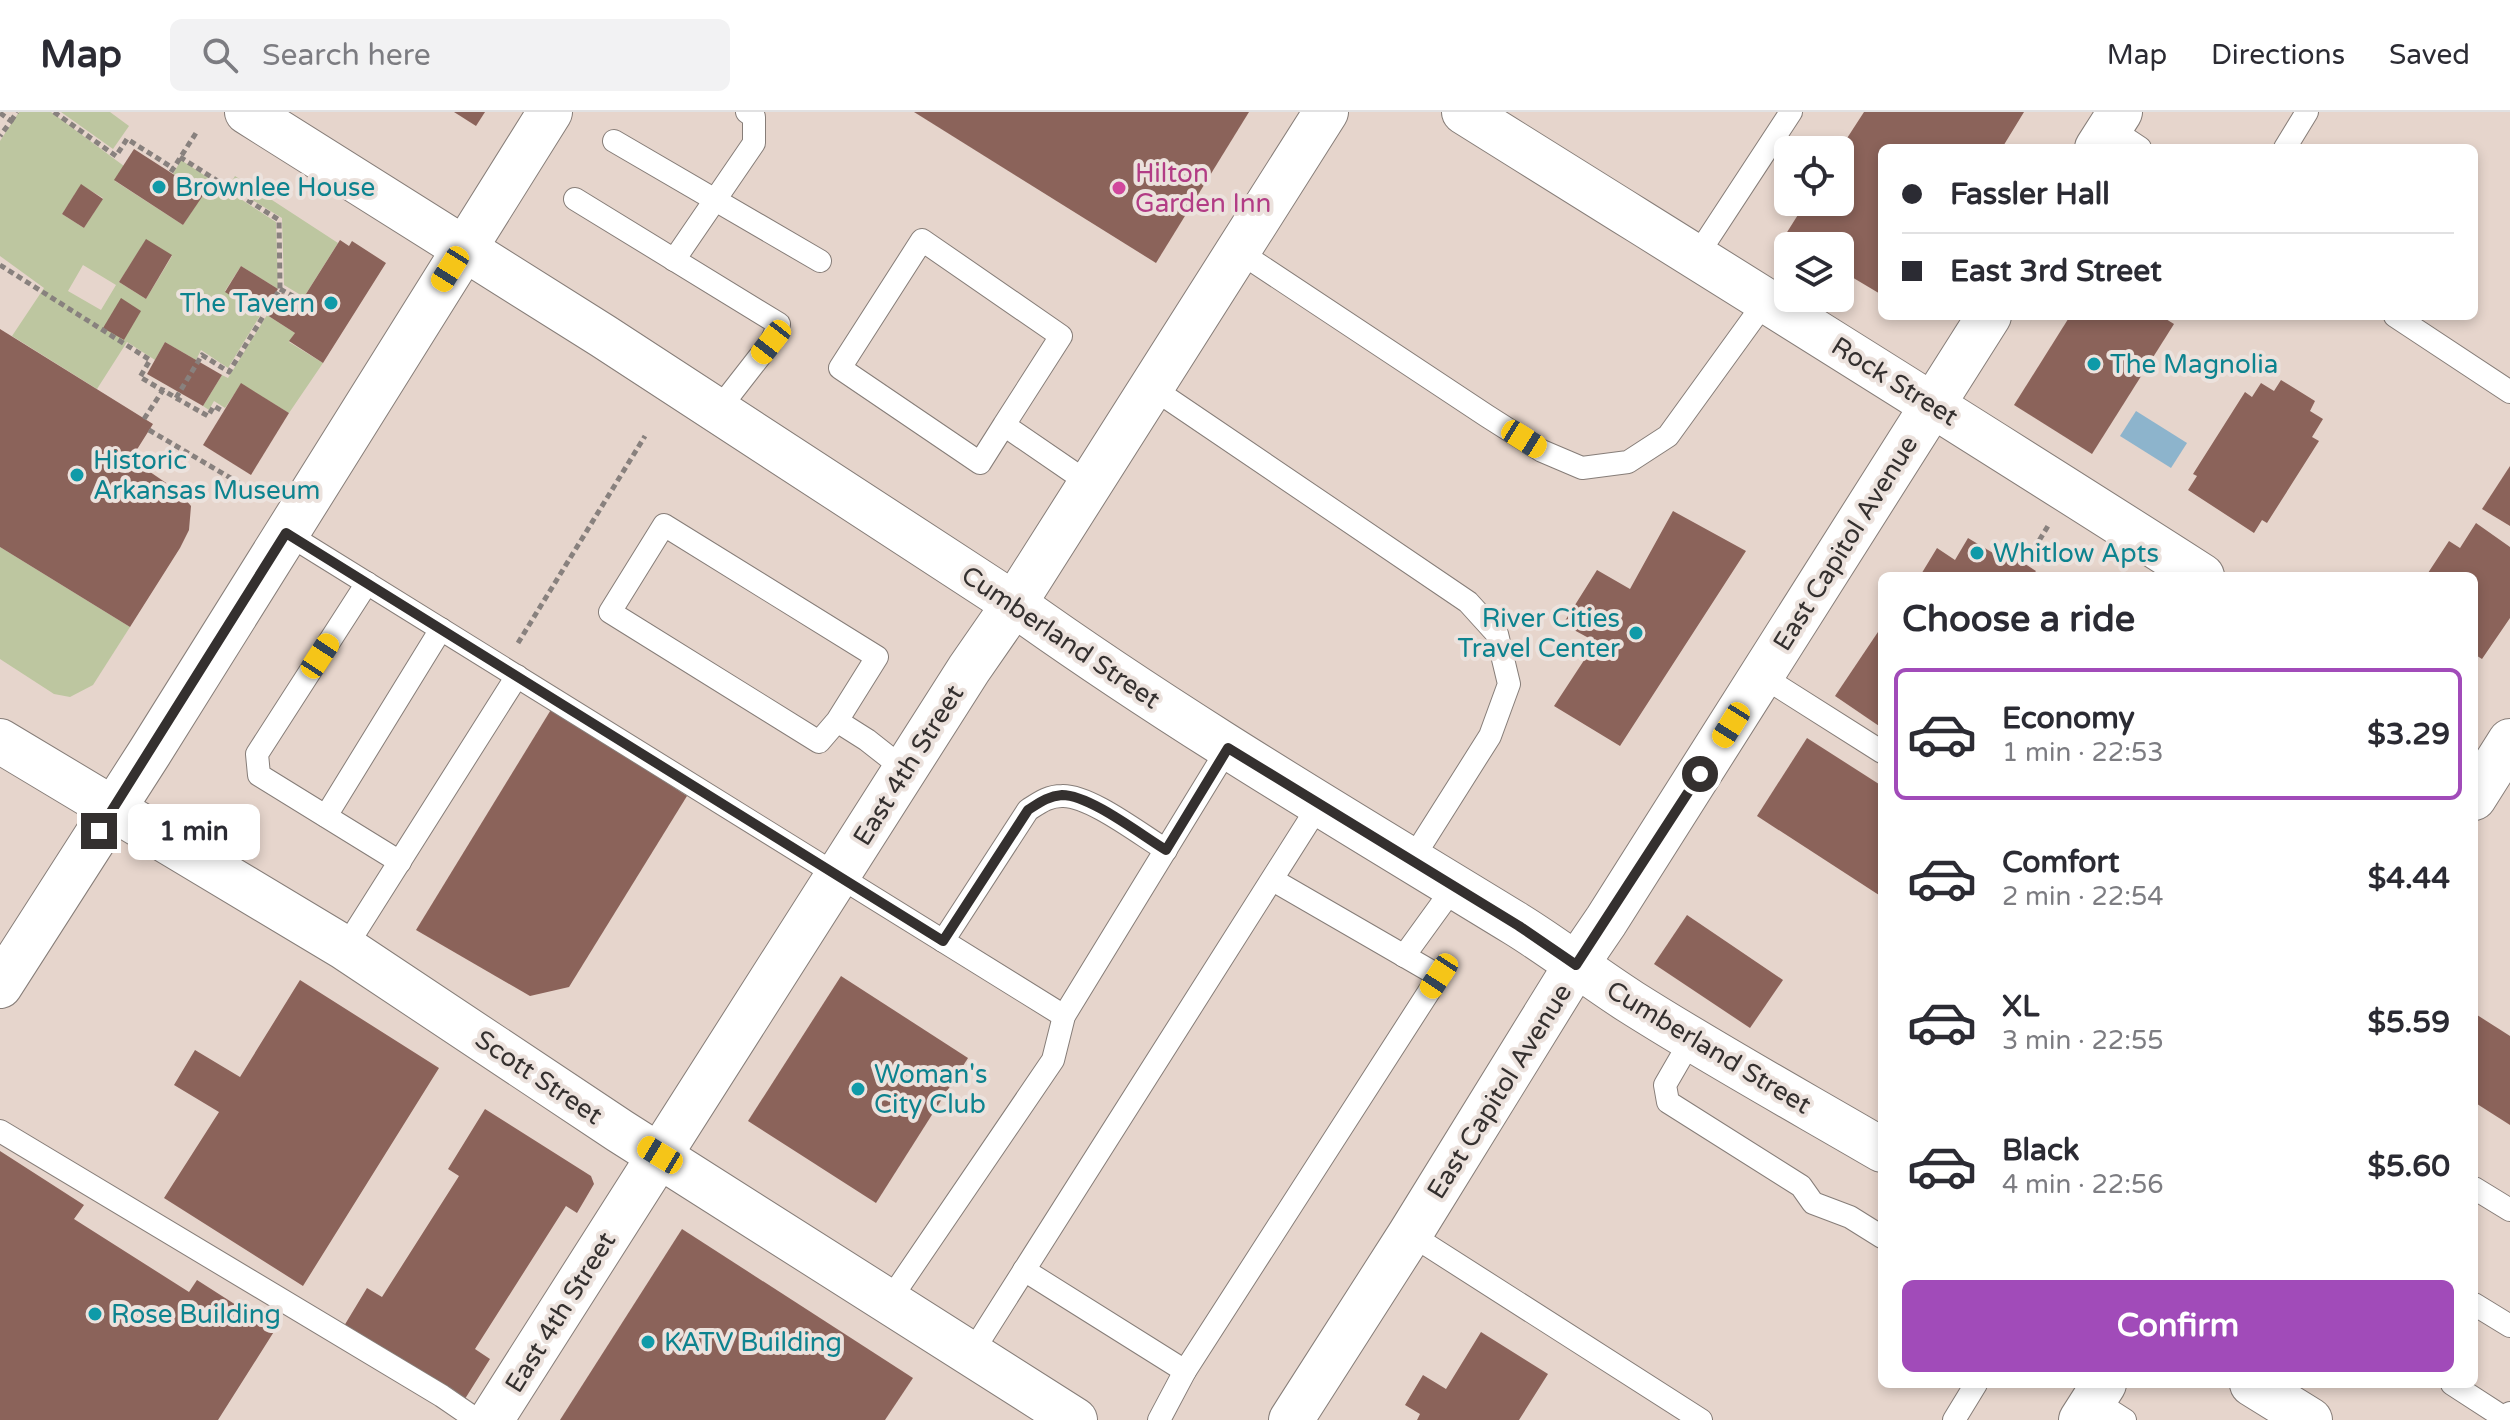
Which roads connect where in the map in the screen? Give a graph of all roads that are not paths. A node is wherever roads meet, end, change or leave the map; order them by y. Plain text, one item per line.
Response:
1 (247, 112) edge
2 (550, 112) edge
3 (747, 112) edge
4 (1326, 112) edge
5 (1464, 112) edge
6 (1791, 112) edge
7 (2307, 112) edge
8 (614, 141) dead end
9 (2287, 144) edge
10 (575, 199) dead end
11 (715, 200) junction
12 (464, 247) junction
13 (1238, 251) junction
14 (1696, 257) junction
15 (674, 260) junction
16 (820, 261) dead end
17 (1765, 302) junction
18 (1986, 320) edge
19 (2401, 320) edge
20 (1151, 387) junction
21 (2510, 392) edge
22 (1933, 403) junction
23 (718, 410) junction
24 (1004, 425) junction
25 (1090, 484) junction
26 (286, 533) junction
27 (2196, 572) edge
28 (367, 583) junction
29 (1014, 604) junction
30 (441, 629) junction
31 (510, 672) junction
32 (1762, 676) junction
33 (837, 721) junction
34 (0, 741) edge
35 (1228, 748) junction
36 (1878, 749) edge
37 (905, 770) junction
38 (1319, 805) junction
39 (112, 810) junction
40 (326, 816) junction
41 (1166, 850) junction
42 (1411, 861) junction
43 (400, 862) junction
44 (838, 876) junction
45 (1273, 880) junction
46 (1454, 887) junction
47 (943, 941) junction
48 (345, 948) junction
49 (1404, 956) junction
50 (1576, 965) junction
51 (0, 986) edge
52 (1064, 1016) junction
53 (1691, 1040) junction
54 (0, 1131) edge
55 (1878, 1148) edge
56 (660, 1155) junction
57 (2478, 1190) edge
58 (2510, 1210) edge
59 (1410, 1234) junction
60 (1878, 1234) edge
61 (1024, 1270) junction
62 (889, 1301) junction
63 (2478, 1306) edge
64 (2510, 1326) edge
65 (971, 1354) junction
66 (1185, 1371) junction
67 (1974, 1388) edge
68 (2258, 1388) edge
69 (2458, 1388) edge
70 (2510, 1413) edge
71 (477, 1420) edge
72 (491, 1420) edge
73 (1075, 1420) edge
74 (1159, 1420) edge
75 (1291, 1420) edge
76 (1701, 1420) edge
77 (1954, 1420) edge
78 (2310, 1420) edge

1 - 12 main road, Cumberland Street
2 - 12 main road
3 - 11 lane
4 - 13 main road, East 4th Street
5 - 14 main road, Rock Street
6 - 14 lane
7 - 9 lane
8 - 11 lane
10 - 15 lane
11 - 15 lane
11 - 16 lane
12 - 23 main road, Cumberland Street
12 - 26 main road
13 - 17 lane
13 - 20 main road, East 4th Street
14 - 17 main road, Rock Street
15 - 23 lane
17 - 22 main road, Rock Street
18 - 22 main road, East Capitol Avenue
19 - 21 lane
20 - 25 main road, East 4th Street
20 - 42 lane
22 - 27 main road, Rock Street
22 - 32 main road, East Capitol Avenue
23 - 29 main road, Cumberland Street
24 - 24 lane
24 - 25 lane
25 - 29 main road, East 4th Street
26 - 28 lane
26 - 39 main road
28 - 30 lane
28 - 40 lane
29 - 35 main road, Cumberland Street
29 - 37 main road, East 4th Street
30 - 31 lane
30 - 40 lane
31 - 43 lane
31 - 44 lane
32 - 36 lane
32 - 50 main road, East Capitol Avenue
33 - 33 lane
33 - 37 lane
34 - 39 main road, Scott Street
35 - 38 main road, Cumberland Street
35 - 41 lane
37 - 44 main road, East 4th Street
38 - 42 main road, Cumberland Street
38 - 45 lane
39 - 48 main road, Scott Street
39 - 51 main road
40 - 43 lane
41 - 47 lane
41 - 52 lane
42 - 46 main road, Cumberland Street
43 - 48 lane
44 - 47 lane
44 - 56 main road, East 4th Street
45 - 49 lane
45 - 61 lane
46 - 49 lane
46 - 50 main road, Cumberland Street
47 - 52 lane
48 - 56 main road, Scott Street
49 - 66 lane
50 - 53 main road, Cumberland Street
50 - 59 main road, East Capitol Avenue
52 - 62 lane
53 - 55 main road, Cumberland Street
53 - 60 lane
54 - 71 lane
56 - 62 main road, Scott Street
56 - 72 main road, East 4th Street
57 - 58 lane
59 - 75 main road, East Capitol Avenue
59 - 76 lane
61 - 65 lane
61 - 66 lane
62 - 65 main road, Scott Street
63 - 64 lane
65 - 73 main road, Scott Street
66 - 74 lane
67 - 77 lane
68 - 78 main road
69 - 70 lane

